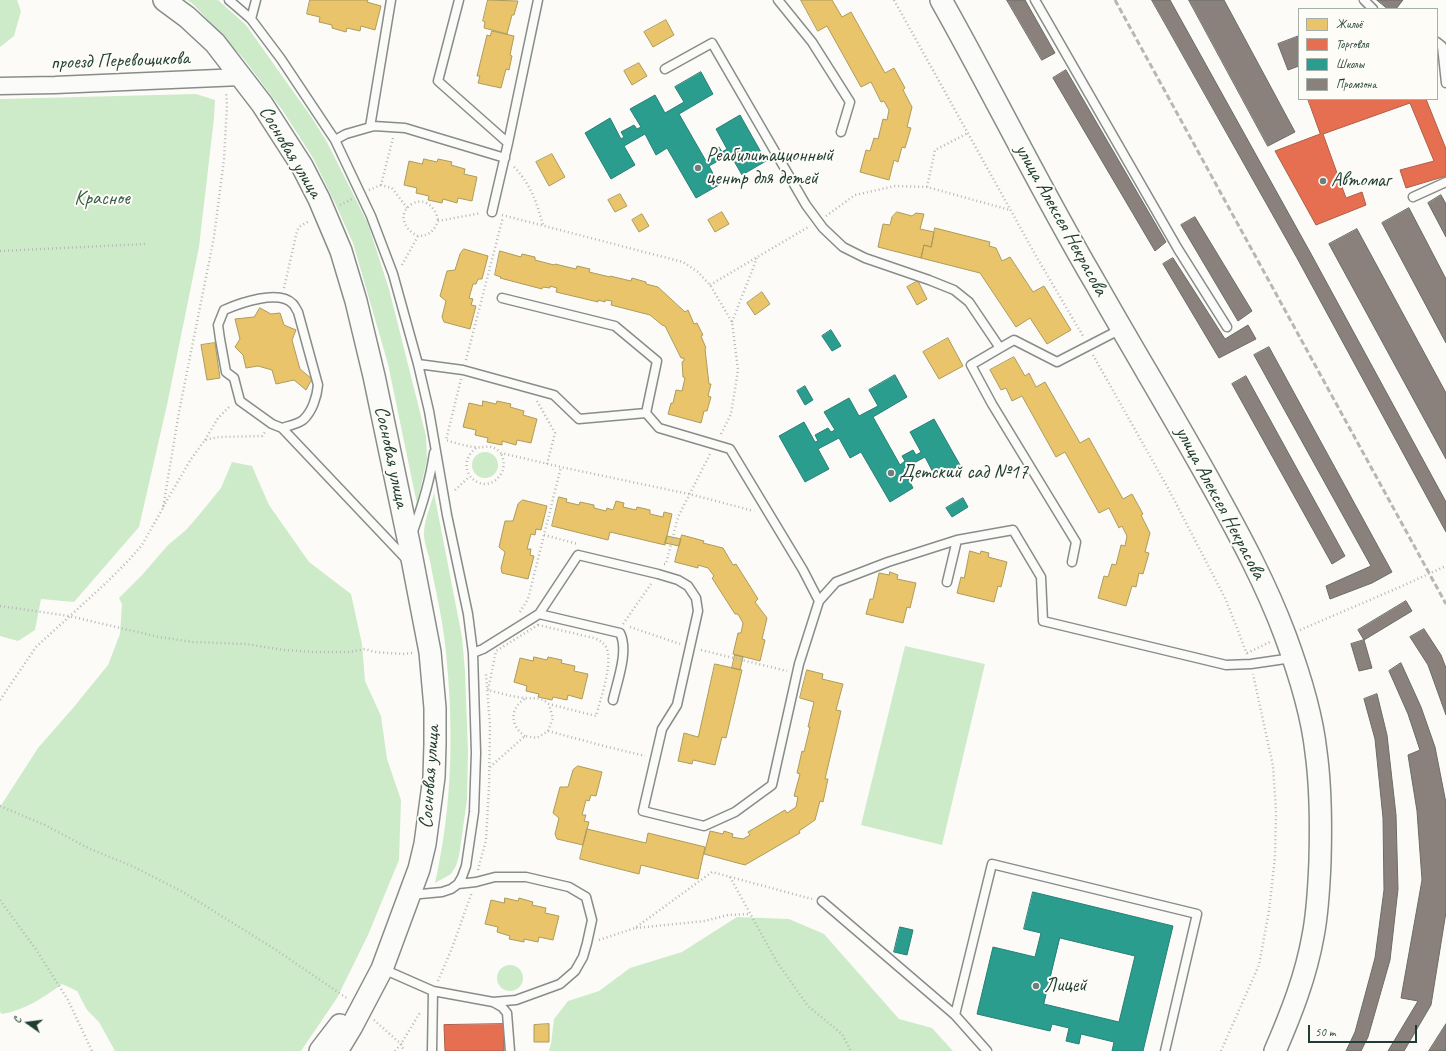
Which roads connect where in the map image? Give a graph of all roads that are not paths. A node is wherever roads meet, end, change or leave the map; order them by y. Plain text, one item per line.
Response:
1 (164, 0) edge
2 (229, 0) edge
3 (256, 0) edge
4 (391, 0) edge
5 (459, 0) edge
6 (538, 0) edge
7 (778, 0) edge
8 (941, 0) edge
9 (1035, 0) edge
10 (1364, 0) edge
11 (1372, 8) edge
12 (251, 20) junction
13 (1442, 44) edge
14 (665, 70) dead end
15 (233, 77) junction
16 (1446, 83) edge
17 (0, 86) edge
18 (370, 127) junction
19 (842, 132) dead end
20 (335, 140) junction
21 (508, 142) junction
22 (505, 158) junction
23 (1446, 182) edge
24 (1413, 197) dead end
25 (492, 212) road end
26 (502, 298) dead end
27 (1228, 327) dead end
28 (1122, 328) junction
29 (1000, 348) junction
30 (418, 364) junction
31 (646, 413) junction
32 (282, 428) junction
33 (435, 446) junction
34 (957, 540) junction
35 (409, 543) junction
36 (1072, 562) dead end
37 (414, 568) junction
38 (948, 582) dead end
39 (819, 601) junction
40 (539, 614) junction
41 (473, 653) junction
42 (1293, 658) junction
43 (612, 700) dead end
44 (458, 884) junction
45 (409, 896) junction
46 (822, 901) road end
47 (382, 969) junction
48 (433, 991) junction
49 (493, 1002) junction
50 (358, 1007) junction
51 (955, 1015) junction
52 (320, 1051) edge
53 (337, 1051) edge
54 (432, 1051) edge
55 (510, 1051) edge
56 (987, 1051) edge
57 (1165, 1051) edge
58 (1276, 1051) edge

1 - 15 street, Сосновая улица
2 - 12 lane
3 - 12 lane
4 - 18 lane
5 - 21 lane
6 - 21 lane
7 - 19 lane
8 - 28 street, улица Алексея Некрасова
9 - 27 lane
10 - 11 lane
12 - 20 lane
13 - 16 lane
14 - 29 lane
15 - 17 street, проезд Перевощикова
15 - 35 street, Сосновая улица
18 - 20 lane
18 - 22 lane
20 - 30 lane
21 - 22 lane
22 - 25 lane
23 - 24 lane
26 - 31 lane
28 - 29 lane
28 - 42 street, улица Алексея Некрасова
29 - 36 lane
30 - 31 lane
30 - 33 lane
31 - 39 lane
32 - 32 lane
32 - 37 lane
33 - 35 lane
33 - 41 lane
34 - 38 lane
34 - 39 lane
34 - 42 lane
35 - 37 street, Сосновая улица
37 - 45 street, Сосновая улица
39 - 40 lane
40 - 41 lane
40 - 43 lane
41 - 44 lane
42 - 58 street, улица Алексея Некрасова
44 - 45 lane
44 - 49 lane
45 - 47 street, Сосновая улица
46 - 51 lane
47 - 48 lane
47 - 50 street, Сосновая улица
48 - 49 lane
48 - 54 lane
49 - 55 lane
50 - 52 street, Сосновая улица
50 - 53 street, Сосновая улица
51 - 56 lane
51 - 57 lane

